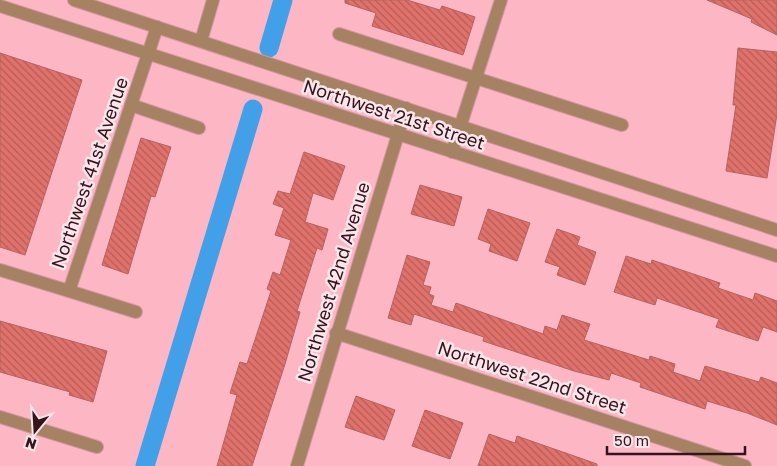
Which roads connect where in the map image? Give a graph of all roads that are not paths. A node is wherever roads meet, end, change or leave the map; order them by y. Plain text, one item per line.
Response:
1 (74, 0) edge
2 (213, 0) edge
3 (501, 0) edge
4 (7, 5) edge
5 (157, 27) junction
6 (339, 34) dead end
7 (201, 41) junction
8 (148, 54) junction
9 (476, 78) junction
10 (131, 105) junction
11 (406, 108) junction
12 (622, 125) dead end
13 (461, 126) junction
14 (200, 128) dead end
15 (398, 134) junction
16 (452, 152) junction
17 (777, 230) edge
18 (777, 256) edge
19 (0, 270) edge
20 (69, 291) junction
21 (136, 312) dead end
22 (336, 333) junction
23 (0, 417) edge
24 (97, 447) dead end
25 (297, 466) edge
26 (745, 466) edge

1 - 5 street, Northwest 21st Street
2 - 7 street
3 - 9 street
4 - 8 street, Northwest 21st Street
5 - 7 street, Northwest 21st Street
5 - 8 street, Northwest 41st Avenue
6 - 9 street
7 - 11 street, Northwest 21st Street
8 - 10 street, Northwest 41st Avenue
8 - 15 street, Northwest 21st Street
9 - 12 street
9 - 13 street
10 - 14 street
10 - 20 street, Northwest 41st Avenue
11 - 13 street, Northwest 21st Street
11 - 15 street, Northwest 42nd Avenue
13 - 16 street
13 - 17 street, Northwest 21st Street
15 - 16 street, Northwest 21st Street
15 - 22 street, Northwest 42nd Avenue
16 - 18 street, Northwest 21st Street
19 - 20 street, Northwest 41st Avenue
20 - 21 street
22 - 25 street, Northwest 42nd Avenue
22 - 26 street, Northwest 22nd Street
23 - 24 street

